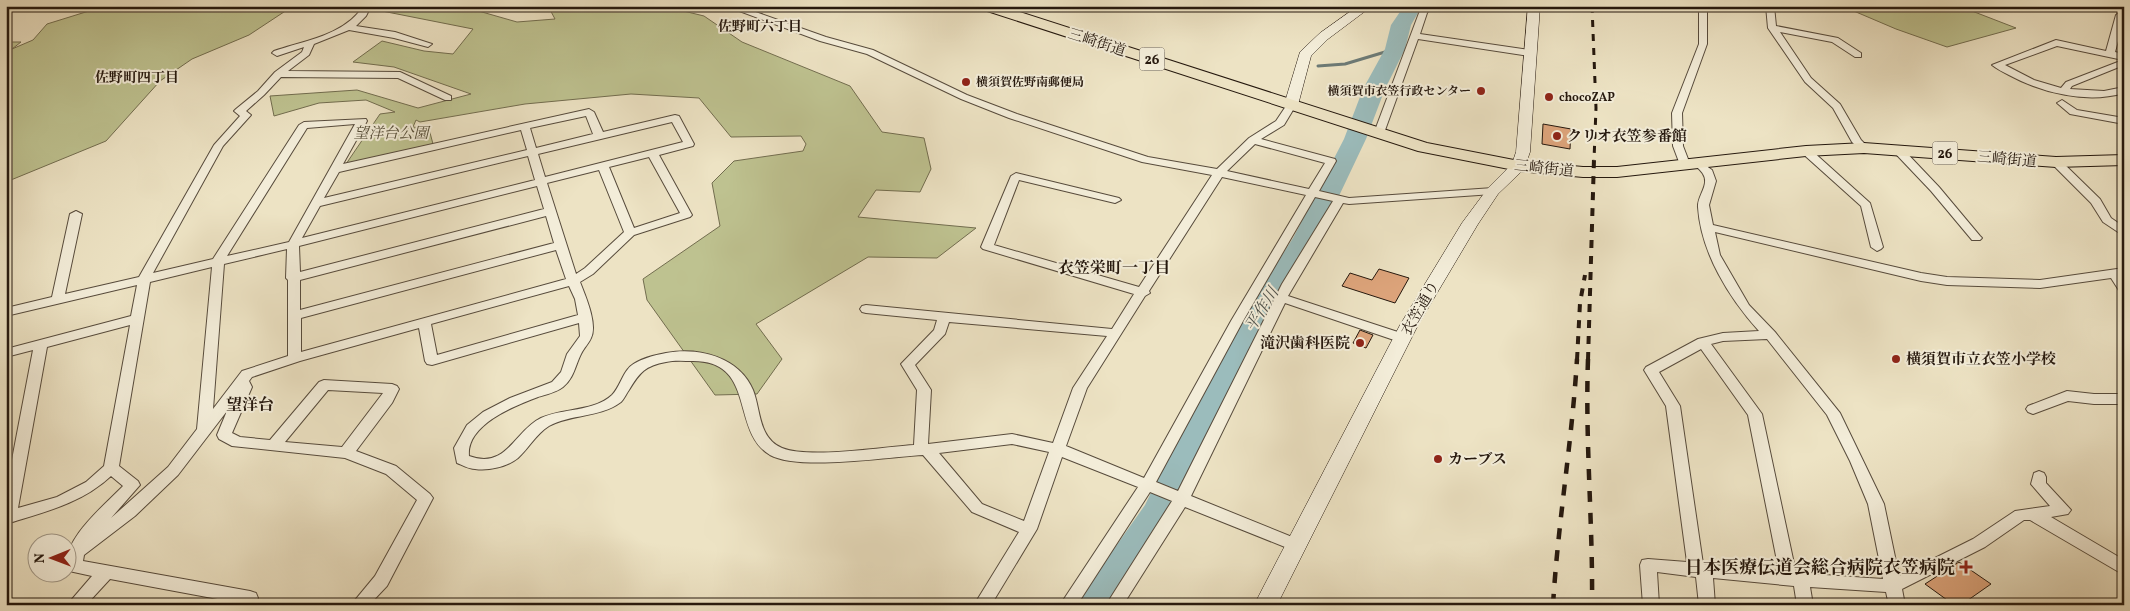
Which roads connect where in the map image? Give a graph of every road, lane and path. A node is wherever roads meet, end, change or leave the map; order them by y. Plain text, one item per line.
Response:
1 (367, 6) edge
2 (730, 6) edge
3 (986, 6) edge
4 (1366, 6) edge
5 (1428, 6) edge
6 (1534, 6) edge
7 (1701, 6) edge
8 (1770, 6) edge
9 (2124, 16) edge
10 (349, 27) junction
11 (1772, 28) junction
12 (1415, 36) junction
13 (310, 42) junction
14 (428, 44) dead end
15 (276, 53) dead end
16 (1530, 53) junction
17 (2110, 53) junction
18 (1858, 55) dead end
19 (2124, 57) edge
20 (2124, 62) edge
21 (278, 74) junction
22 (2064, 90) junction
23 (2124, 90) edge
24 (448, 98) dead end
25 (2062, 103) dead end
26 (1291, 105) junction
27 (2124, 121) edge
28 (526, 127) junction
29 (1378, 133) junction
30 (599, 136) junction
31 (1253, 140) junction
32 (1864, 148) junction
33 (1897, 149) junction
34 (1806, 151) junction
35 (533, 153) junction
36 (653, 154) junction
37 (2124, 160) edge
38 (2056, 162) junction
39 (1693, 163) junction
40 (603, 166) junction
41 (1519, 166) junction
42 (336, 169) junction
43 (1219, 173) junction
44 (541, 182) junction
45 (1493, 191) junction
46 (1314, 193) junction
47 (1115, 200) dead end
48 (1338, 200) junction
49 (314, 204) junction
50 (550, 211) junction
51 (76, 214) dead end
52 (1709, 227) junction
53 (2121, 229) edge
54 (630, 233) junction
55 (1976, 238) dead end
56 (292, 244) junction
57 (560, 245) junction
58 (1877, 247) dead end
59 (218, 261) junction
60 (2119, 272) edge
61 (292, 278) junction
62 (144, 279) junction
63 (573, 281) junction
64 (2124, 289) edge
65 (1144, 293) junction
66 (1281, 298) junction
67 (58, 299) junction
68 (866, 309) dead end
69 (6, 312) edge
70 (294, 316) junction
71 (585, 317) junction
72 (944, 317) junction
73 (137, 319) junction
74 (424, 322) junction
75 (1115, 333) junction
76 (1770, 335) junction
77 (1402, 338) junction
78 (1703, 342) junction
79 (41, 344) junction
80 (6, 353) edge
81 (295, 358) junction
82 (242, 381) junction
83 (2124, 399) edge
84 (2033, 410) dead end
85 (204, 431) junction
86 (273, 446) junction
87 (924, 449) junction
88 (1058, 450) junction
89 (346, 453) junction
90 (111, 468) junction
91 (2039, 476) dead end
92 (1148, 485) junction
93 (1181, 499) junction
94 (2031, 513) junction
95 (7, 518) edge
96 (1029, 529) junction
97 (1296, 545) junction
98 (78, 548) edge
99 (78, 551) edge
100 (78, 566) edge
101 (2124, 570) edge
102 (107, 571) junction
103 (1700, 571) junction
104 (1795, 580) junction
105 (1893, 586) junction
106 (250, 598) dead end
107 (75, 605) edge
108 (359, 605) edge
109 (982, 605) edge
110 (1068, 605) edge
111 (1114, 605) edge
112 (1265, 605) edge
113 (1651, 605) edge
114 (1707, 605) edge
115 (1805, 605) edge
116 (1897, 605) edge

1 - 10 street
2 - 43 street
3 - 26 main road, 三崎街道 / 26
4 - 26 street
5 - 12 street
6 - 16 street
7 - 39 street
8 - 11 street
9 - 17 street
10 - 13 street
10 - 14 street
11 - 18 street
11 - 32 street
12 - 16 street
12 - 29 street
13 - 15 street
13 - 21 street
16 - 41 street
17 - 19 street
17 - 22 street
20 - 22 street
21 - 24 street
21 - 62 street
22 - 23 street
25 - 27 street
26 - 29 main road, 三崎街道 / 26
26 - 31 street
28 - 30 street
28 - 35 street
28 - 42 street
29 - 41 main road, 三崎街道 / 26
30 - 35 street
30 - 36 street
31 - 43 street
31 - 46 street
32 - 33 main road, 三崎街道 / 26
32 - 34 main road, 三崎街道 / 26
33 - 38 main road, 三崎街道 / 26
33 - 55 street
34 - 39 main road, 三崎街道 / 26
34 - 58 street
35 - 44 street
35 - 49 street
36 - 40 street
36 - 54 street
37 - 38 main road, 三崎街道 / 26
38 - 53 street
39 - 41 main road, 三崎街道 / 26
39 - 52 street
40 - 44 street
40 - 54 street
41 - 45 street, 衣笠通り
42 - 49 street
42 - 59 street
43 - 46 street
43 - 65 street
44 - 50 street
44 - 56 street
45 - 48 street
45 - 77 street, 衣笠通り
46 - 48 street
46 - 92 street
47 - 65 street
48 - 66 street
49 - 56 street
50 - 57 street
50 - 61 street
51 - 67 street
52 - 60 street
52 - 76 street
54 - 63 street
56 - 59 street
56 - 61 street
57 - 63 street
57 - 70 street
59 - 62 street
59 - 85 street
60 - 64 street
61 - 70 street
62 - 67 street
62 - 73 street
63 - 71 street
63 - 74 street
65 - 75 street
66 - 77 street
66 - 93 street
67 - 69 street
68 - 72 street
70 - 81 street
71 - 74 street
71 - 87 street
72 - 75 street
72 - 87 street
73 - 79 street
73 - 90 street
74 - 81 street
75 - 88 street
76 - 78 street
76 - 105 street
77 - 97 street, 衣笠通り
78 - 103 street
78 - 104 street
79 - 80 street
79 - 95 street
81 - 82 street
82 - 85 street
82 - 86 street
83 - 84 street
85 - 99 street
86 - 89 street
86 - 89 street
87 - 88 street
87 - 96 street
88 - 92 street
88 - 96 street
89 - 108 street
90 - 95 street
90 - 98 street
91 - 94 street
92 - 93 street
92 - 110 street
93 - 97 street
93 - 111 street
94 - 101 street
94 - 105 street
96 - 109 street
97 - 112 street, 衣笠通り
100 - 102 street
102 - 106 street
102 - 107 street
103 - 104 street
103 - 113 street
103 - 114 street
104 - 105 street
104 - 115 street
105 - 116 street

